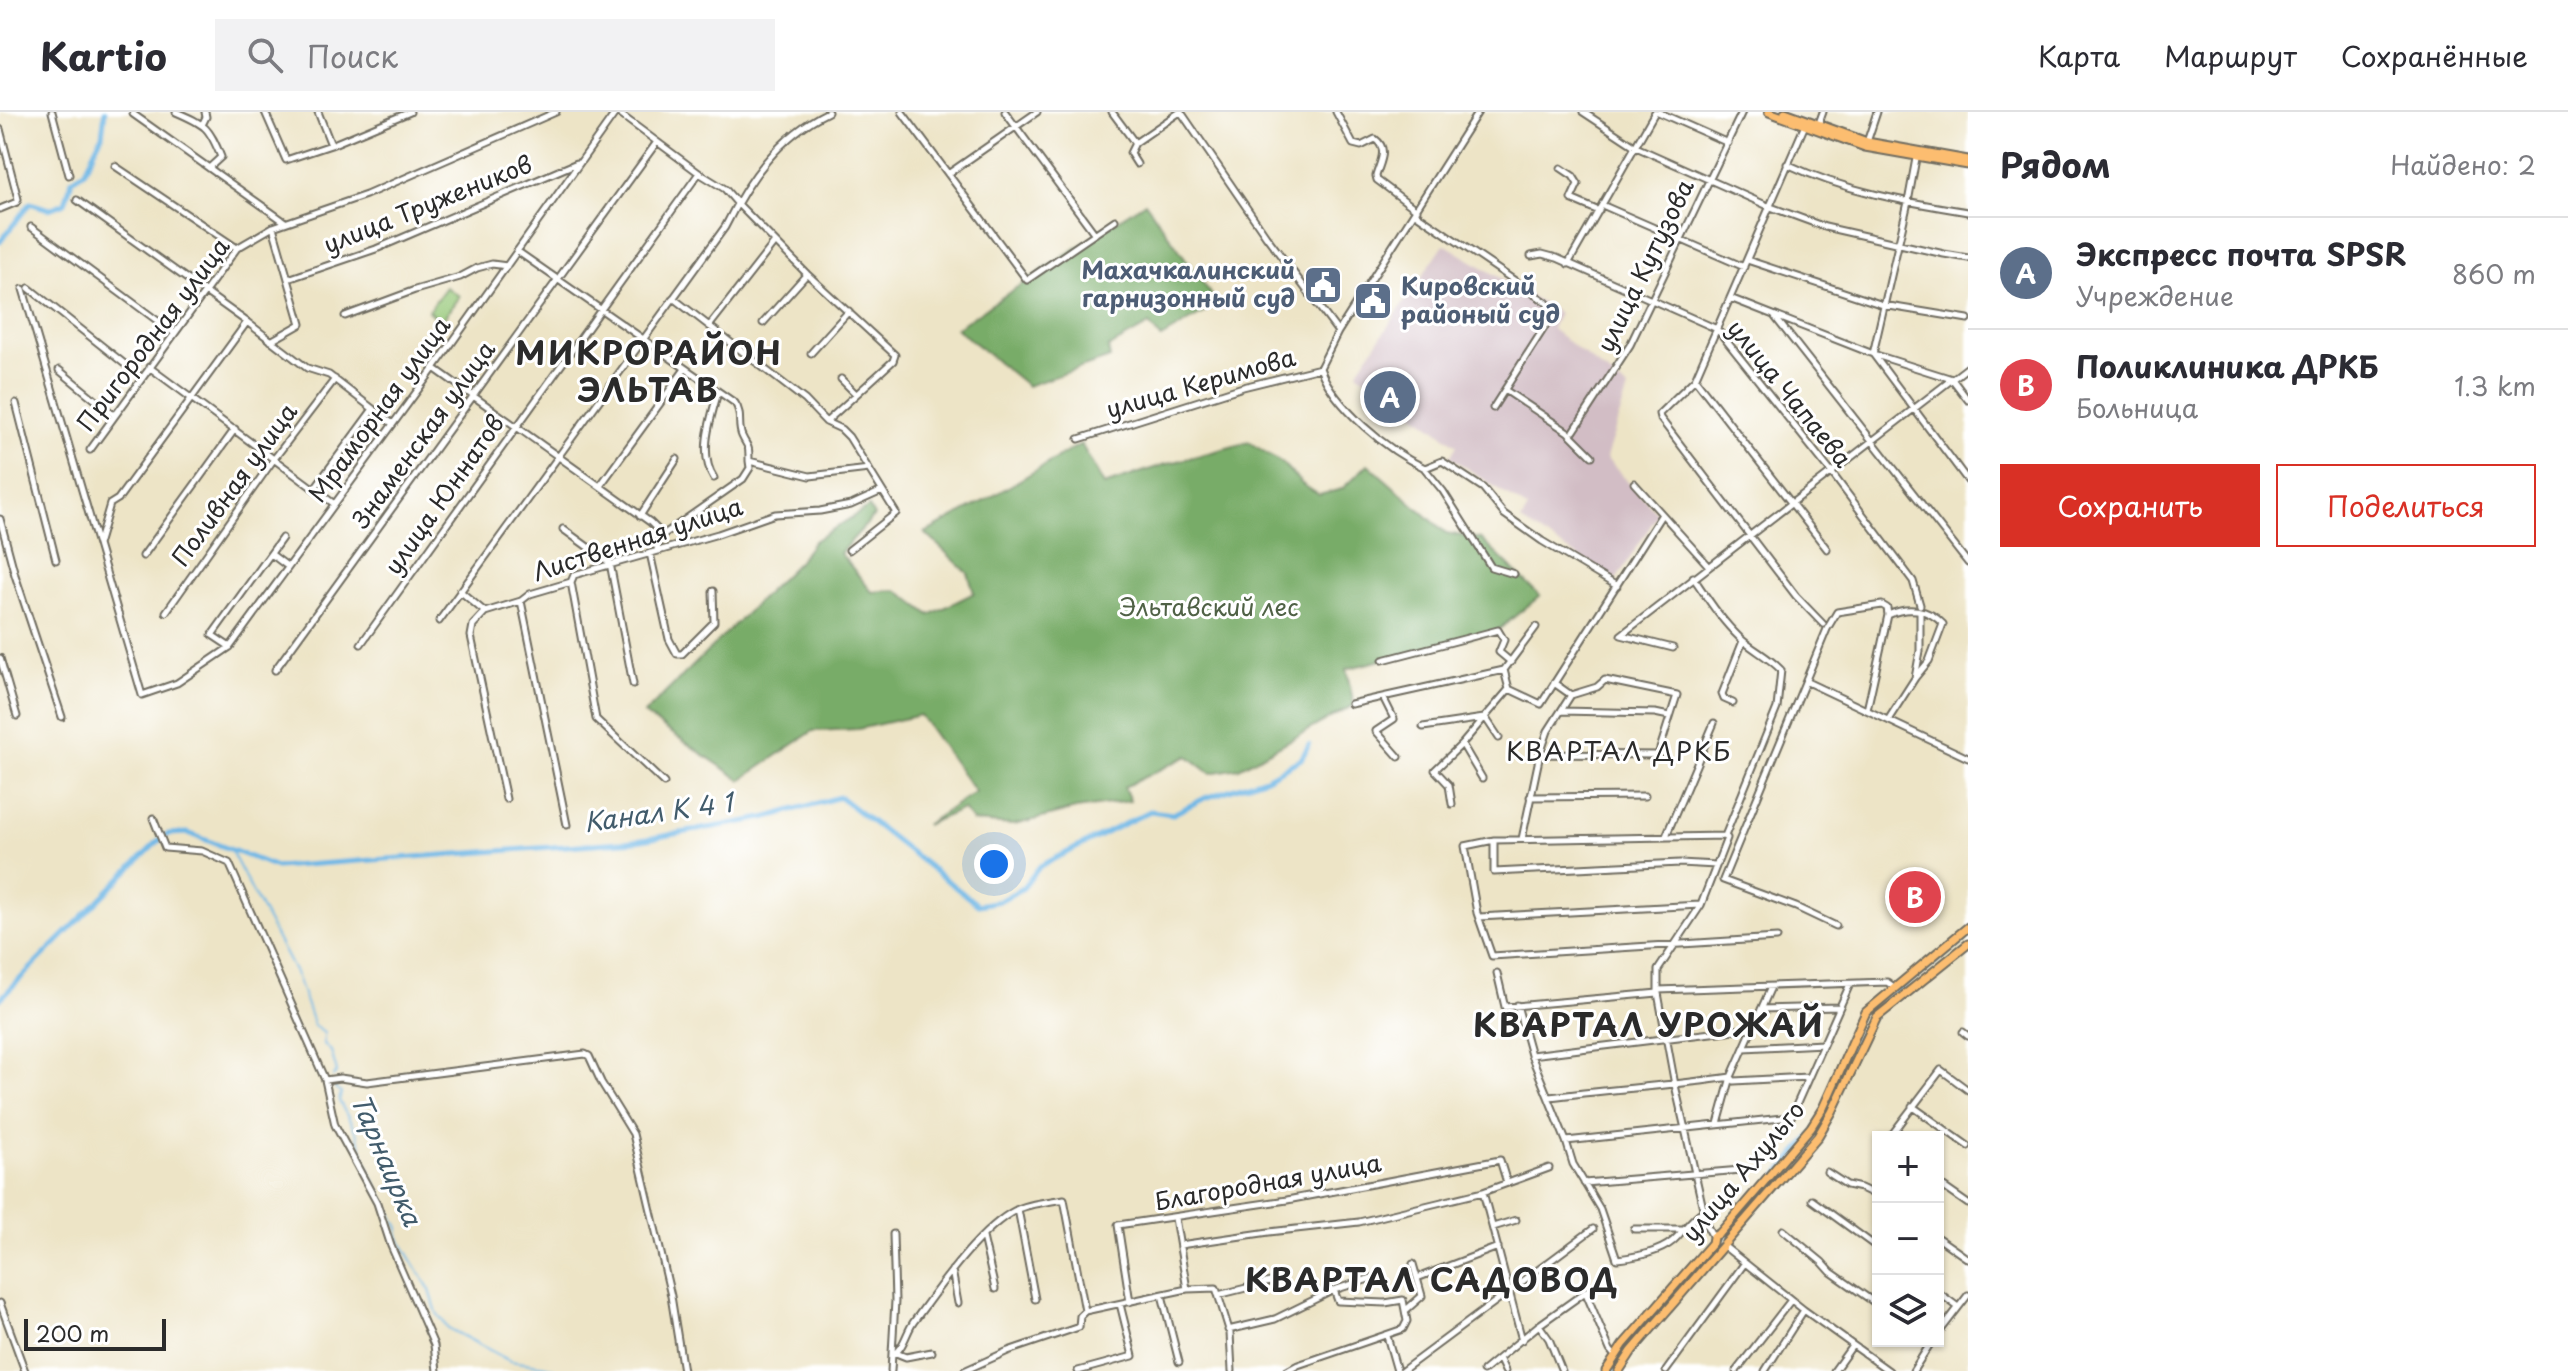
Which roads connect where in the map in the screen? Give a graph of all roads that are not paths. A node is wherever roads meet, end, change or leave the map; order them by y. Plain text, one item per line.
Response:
1 (52, 112) edge
2 (133, 112) edge
3 (176, 112) edge
4 (205, 112) edge
5 (265, 112) edge
6 (318, 112) edge
7 (410, 112) edge
8 (556, 112) edge
9 (616, 112) edge
10 (828, 112) edge
11 (902, 112) edge
12 (1005, 112) edge
13 (1037, 112) edge
14 (1112, 112) edge
15 (1180, 112) edge
16 (1336, 112) edge
17 (1478, 112) edge
18 (1583, 112) edge
19 (1656, 112) edge
20 (1742, 112) edge
21 (1769, 112) edge
22 (1785, 112) edge
23 (1823, 112) edge
24 (1877, 112) edge
25 (203, 123) junction
26 (1806, 123) junction
27 (1016, 127) junction
28 (1818, 128) junction
29 (0, 129) edge
30 (657, 142) junction
31 (1135, 143) junction
32 (1728, 143) junction
33 (331, 145) junction
34 (1866, 145) junction
35 (1636, 147) junction
36 (3, 148) edge
37 (1916, 155) junction
38 (580, 162) junction
39 (1968, 162) edge
40 (1137, 164) dead end
41 (1787, 164) junction
42 (115, 166) dead end
43 (209, 168) junction
44 (1561, 168) dead end
45 (699, 173) junction
46 (948, 174) junction
47 (69, 175) dead end
48 (1709, 178) junction
49 (77, 200) dead end
50 (1908, 202) junction
51 (737, 203) junction
52 (1768, 206) junction
53 (1601, 208) junction
54 (0, 209) edge
55 (1416, 212) junction
56 (1968, 212) edge
57 (1115, 220) dead end
58 (285, 222) junction
59 (31, 227) dead end
60 (273, 227) junction
61 (1095, 234) junction
62 (1680, 238) junction
63 (775, 242) junction
64 (1897, 244) junction
65 (237, 248) junction
66 (517, 251) junction
67 (1531, 256) dead end
68 (1968, 258) edge
69 (1747, 260) junction
70 (1568, 264) junction
71 (507, 266) junction
72 (1744, 267) junction
73 (807, 274) junction
74 (288, 279) junction
75 (558, 281) junction
76 (204, 292) junction
77 (673, 298) junction
78 (1730, 298) junction
79 (1651, 300) junction
80 (1883, 305) junction
81 (600, 310) junction
82 (849, 311) junction
83 (345, 316) dead end
84 (1775, 317) junction
85 (1968, 319) edge
86 (247, 322) junction
87 (763, 323) dead end
88 (710, 325) junction
89 (1717, 329) junction
90 (1338, 332) junction
91 (174, 333) junction
92 (643, 338) junction
93 (271, 341) junction
94 (811, 353) dead end
95 (1873, 354) junction
96 (149, 367) junction
97 (1968, 367) edge
98 (434, 368) junction
99 (1320, 368) junction
100 (685, 369) junction
101 (59, 370) dead end
102 (141, 377) junction
103 (335, 379) junction
104 (841, 379) dead end
105 (1695, 379) junction
106 (1952, 379) junction
107 (1505, 390) junction
108 (718, 392) junction
109 (856, 394) junction
110 (474, 397) junction
111 (193, 399) junction
112 (1968, 400) edge
113 (16, 403) dead end
114 (1493, 408) dead end
115 (373, 409) junction
116 (1913, 409) junction
117 (114, 415) junction
118 (826, 422) junction
119 (393, 424) junction
120 (516, 426) junction
121 (235, 429) junction
122 (1574, 431) dead end
123 (1079, 439) dead end
124 (1871, 441) junction
125 (90, 450) dead end
126 (1592, 456) dead end
127 (560, 457) junction
128 (274, 459) junction
129 (677, 459) dead end
130 (749, 461) junction
131 (1425, 468) junction
132 (869, 469) junction
133 (1831, 472) junction
134 (714, 478) dead end
135 (1968, 481) edge
136 (1634, 483) dead end
137 (600, 486) junction
138 (314, 489) junction
139 (882, 491) junction
140 (333, 503) junction
141 (1790, 504) junction
142 (1662, 514) junction
143 (640, 516) junction
144 (0, 519) edge
145 (563, 529) dead end
146 (1749, 535) junction
147 (660, 537) junction
148 (282, 538) dead end
149 (97, 545) junction
150 (1827, 549) dead end
151 (657, 550) junction
152 (849, 550) dead end
153 (650, 553) junction
154 (271, 554) junction
155 (143, 556) dead end
156 (56, 560) dead end
157 (610, 563) junction
158 (1968, 563) edge
159 (1708, 565) junction
160 (287, 566) junction
161 (1514, 574) dead end
162 (1693, 577) junction
163 (571, 582) junction
164 (1617, 586) junction
165 (460, 591) junction
166 (713, 591) dead end
167 (521, 601) junction
168 (1920, 608) junction
169 (166, 612) dead end
170 (485, 612) junction
171 (1888, 615) junction
172 (439, 621) dead end
173 (1823, 624) dead end
174 (1536, 627) dead end
175 (1743, 641) junction
176 (361, 644) dead end
177 (230, 647) junction
178 (1673, 648) dead end
179 (0, 658) edge
180 (1383, 660) dead end
181 (1511, 662) junction
182 (275, 670) dead end
183 (1504, 670) junction
184 (1915, 678) junction
185 (1807, 682) junction
186 (1554, 683) junction
187 (633, 684) dead end
188 (1509, 689) junction
189 (1571, 695) junction
190 (1383, 697) junction
191 (1733, 703) dead end
192 (1351, 704) dead end
193 (1867, 710) junction
194 (1561, 711) junction
195 (17, 716) dead end
196 (1669, 716) junction
197 (62, 717) dead end
198 (1485, 717) junction
199 (1888, 720) junction
200 (1714, 723) dead end
201 (1423, 727) dead end
202 (1499, 738) dead end
203 (1462, 744) junction
204 (1540, 754) junction
205 (1399, 757) dead end
206 (1968, 758) edge
207 (1482, 778) dead end
208 (664, 783) dead end
209 (1645, 796) dead end
210 (1530, 797) junction
211 (506, 799) dead end
212 (1452, 804) dead end
213 (153, 818) dead end
214 (567, 825) dead end
215 (1666, 836) junction
216 (1726, 837) junction
217 (1522, 839) junction
218 (1494, 840) junction
219 (1716, 865) junction
220 (1701, 905) junction
221 (1479, 917) junction
222 (1836, 926) dead end
223 (1968, 927) edge
224 (1777, 938) dead end
225 (1675, 944) junction
226 (1968, 944) edge
227 (1497, 973) dead end
228 (1850, 984) junction
229 (1771, 987) junction
230 (1894, 987) junction
231 (1658, 992) junction
232 (1517, 1005) junction
233 (1839, 1007) junction
234 (1761, 1009) junction
235 (1752, 1028) junction
236 (1667, 1038) junction
237 (1823, 1044) junction
238 (1744, 1048) junction
239 (1531, 1055) junction
240 (1731, 1077) junction
241 (1808, 1077) junction
242 (325, 1080) junction
243 (1675, 1085) junction
244 (1968, 1090) edge
245 (1549, 1097) junction
246 (1912, 1106) junction
247 (1718, 1124) junction
248 (1684, 1128) junction
249 (1894, 1131) edge
250 (1566, 1141) junction
251 (1968, 1146) edge
252 (1549, 1168) dead end
253 (1741, 1170) dead end
254 (1827, 1172) dead end
255 (1696, 1173) junction
256 (1507, 1183) junction
257 (1584, 1183) junction
258 (1944, 1187) edge
259 (1483, 1192) junction
260 (1872, 1193) edge
261 (1812, 1200) dead end
262 (1968, 1204) edge
263 (1018, 1209) junction
264 (1704, 1210) junction
265 (1175, 1218) junction
266 (1516, 1220) dead end
267 (1493, 1227) junction
268 (1593, 1229) dead end
269 (1634, 1229) dead end
270 (1683, 1229) junction
271 (1783, 1230) dead end
272 (893, 1234) dead end
273 (983, 1237) junction
274 (1713, 1237) junction
275 (1944, 1242) edge
276 (1872, 1244) edge
277 (1180, 1245) junction
278 (1498, 1247) junction
279 (1725, 1247) junction
280 (1968, 1259) edge
281 (1413, 1264) dead end
282 (1744, 1264) junction
283 (952, 1270) junction
284 (1375, 1277) dead end
285 (1417, 1278) junction
286 (1270, 1282) dead end
287 (995, 1289) dead end
288 (1187, 1289) junction
289 (1334, 1290) junction
290 (1217, 1291) junction
291 (1510, 1291) junction
292 (1162, 1295) junction
293 (1968, 1295) edge
294 (1944, 1296) edge
295 (1035, 1299) dead end
296 (1791, 1300) junction
297 (1872, 1301) edge
298 (1130, 1302) junction
299 (0, 1303) edge
300 (958, 1303) dead end
301 (1120, 1304) junction
302 (1958, 1307) junction
303 (1405, 1310) junction
304 (1804, 1310) junction
305 (1085, 1311) junction
306 (1539, 1325) junction
307 (1944, 1326) edge
308 (1228, 1330) junction
309 (1387, 1336) junction
310 (1522, 1340) junction
311 (1852, 1346) junction
312 (1928, 1347) edge
313 (932, 1352) dead end
314 (894, 1354) junction
315 (1615, 1356) junction
316 (1499, 1358) junction
317 (1179, 1362) dead end
318 (25, 1371) edge
319 (437, 1371) edge
320 (683, 1371) edge
321 (891, 1371) edge
322 (964, 1371) edge
323 (1078, 1371) edge
324 (1232, 1371) edge
325 (1287, 1371) edge
326 (1400, 1371) edge
327 (1483, 1371) edge
328 (1505, 1371) edge
329 (1562, 1371) edge
330 (1606, 1371) edge
331 (1619, 1371) edge
332 (1666, 1371) edge
333 (1736, 1371) edge
334 (1765, 1371) edge
335 (1834, 1371) edge
336 (1889, 1371) edge
337 (1913, 1371) edge

1 - 47 street
2 - 43 street
3 - 25 street
4 - 25 street
5 - 33 street
6 - 33 street
7 - 33 street
8 - 58 street, Пригородная улица
9 - 30 street
9 - 38 street, Мраморная улица
10 - 51 street
11 - 46 street
12 - 27 street
13 - 27 street
14 - 31 street
15 - 31 street
15 - 90 street
16 - 55 street
17 - 55 street, улица Керимова
18 - 35 street
19 - 32 street
19 - 35 street
20 - 32 street, улица Кутузова
21 - 26 main road
22 - 26 main road
23 - 28 street
24 - 34 street
25 - 43 street
26 - 28 main road
26 - 41 street
27 - 46 street
27 - 61 street
28 - 34 main road
29 - 36 street
30 - 45 street
30 - 75 street, Знаменская улица
31 - 40 street
32 - 48 street, улица Кутузова
34 - 37 main road
35 - 48 street
35 - 53 street
36 - 54 street
37 - 39 main road
37 - 50 street
38 - 66 street, Мраморная улица
38 - 74 street, улица Тружеников
41 - 50 street
41 - 52 street
42 - 65 street
43 - 58 street
44 - 53 street
45 - 51 street
45 - 81 street, улица Юннатов
46 - 61 street
48 - 52 street
48 - 62 street, улица Кутузова
49 - 76 street
50 - 56 street
50 - 64 street
51 - 63 street
51 - 77 street
52 - 64 street
52 - 69 street
53 - 62 street
53 - 70 street
55 - 90 street, улица Керимова
55 - 107 street
57 - 61 street
58 - 60 street, Пригородная улица
59 - 91 street
60 - 65 street, Пригородная улица
60 - 74 street
62 - 72 street
62 - 79 street, улица Кутузова
63 - 73 street
63 - 88 street
64 - 68 street
64 - 80 street
65 - 76 street, Пригородная улица
66 - 71 street, Мраморная улица
66 - 75 street
67 - 70 street, улица Чапаева
69 - 72 street
69 - 80 street
70 - 79 street, улица Чапаева
71 - 83 street
71 - 98 street, Мраморная улица
72 - 78 street
73 - 82 street
73 - 87 street
74 - 93 street
75 - 81 street
75 - 110 street, Знаменская улица
76 - 86 street
76 - 91 street, Пригородная улица
77 - 88 street
77 - 92 street
78 - 84 street
78 - 89 street
79 - 89 street, улица Чапаева
79 - 122 street, улица Кутузова
80 - 85 street
80 - 95 street
81 - 92 street
81 - 120 street, улица Юннатов
82 - 94 street
82 - 109 street
84 - 95 street
84 - 124 street
86 - 93 street
86 - 111 street
88 - 118 street
89 - 105 street
89 - 133 street, улица Чапаева
90 - 99 street, улица Керимова
91 - 96 street, Пригородная улица
92 - 100 street
92 - 127 street
93 - 103 street
95 - 106 street
95 - 116 street
96 - 102 street, Пригородная улица
96 - 111 street
97 - 106 street
98 - 110 street
98 - 119 street, Мраморная улица
99 - 123 street, улица Керимова
99 - 131 street
100 - 108 street
100 - 137 street
101 - 117 street
102 - 117 street, Пригородная улица
102 - 149 street
103 - 115 street
103 - 128 street, Поливная улица
104 - 109 street
105 - 141 street
105 - 146 street
106 - 112 street
106 - 116 street
107 - 114 street
107 - 126 street
108 - 130 street
108 - 134 street
109 - 118 street
110 - 120 street
110 - 182 street, Знаменская улица
111 - 121 street
111 - 149 street
113 - 156 street
115 - 119 street
115 - 138 street
116 - 124 street
116 - 135 street
117 - 125 street, Пригородная улица
118 - 132 street
119 - 140 street, Мраморная улица
120 - 127 street
120 - 176 street, улица Юннатов
121 - 128 street
121 - 155 street
124 - 133 street
124 - 158 street
127 - 137 street
127 - 165 street
128 - 138 street
128 - 169 street, Поливная улица
129 - 143 street
130 - 132 street
130 - 147 street
131 - 161 street
131 - 164 street
132 - 139 street
133 - 141 street
133 - 168 street, улица Чапаева
136 - 142 street
137 - 143 street
138 - 140 street
139 - 151 street, Лиственная улица
139 - 152 street
140 - 160 street, Мраморная улица
141 - 146 street
141 - 150 street
142 - 159 street
142 - 164 street
143 - 147 street
144 - 197 street
145 - 157 street
146 - 159 street
146 - 173 street
147 - 151 street
148 - 154 street
149 - 177 street, Мраморная улица
151 - 153 street, Лиственная улица
153 - 157 street, Лиственная улица
153 - 166 street
154 - 160 street
154 - 177 street
157 - 163 street, Лиственная улица
157 - 187 street
159 - 162 street
160 - 177 street, Мраморная улица
162 - 175 street
162 - 178 street
163 - 167 street, Лиственная улица
163 - 208 street
164 - 186 street
165 - 170 street
165 - 172 street
167 - 170 street, Лиственная улица
167 - 214 street
168 - 171 street
168 - 184 street
168 - 184 street
170 - 211 street
171 - 185 street
171 - 193 street
174 - 181 street
175 - 191 street
175 - 216 street
179 - 195 street
180 - 181 street
181 - 183 street
183 - 188 street
183 - 190 street
184 - 199 street
185 - 193 street
185 - 222 street
186 - 188 street
186 - 189 street
188 - 198 street
189 - 194 street
189 - 196 street
190 - 192 street
190 - 205 street
193 - 199 street
194 - 196 street
194 - 204 street
196 - 204 street
198 - 201 street
198 - 202 street
198 - 203 street
199 - 206 street
200 - 215 street
203 - 207 street
203 - 212 street
204 - 210 street
209 - 210 street
210 - 217 street
213 - 242 street
215 - 216 street
215 - 217 street
216 - 219 street
217 - 218 street
218 - 219 street
218 - 221 street
219 - 220 street
220 - 221 street
220 - 225 street
221 - 225 street
223 - 230 main road, улица Ахульго
224 - 225 street
225 - 231 street
226 - 279 main road
227 - 232 street
228 - 229 street
228 - 230 street
228 - 233 street
229 - 231 street
229 - 234 street
230 - 274 main road, улица Ахульго
231 - 232 street
231 - 236 street
232 - 239 street
233 - 234 street
233 - 237 street
234 - 235 street
235 - 236 street
235 - 238 street
236 - 239 street
236 - 243 street
237 - 238 street
237 - 241 street
238 - 240 street
239 - 245 street
240 - 241 street
240 - 243 street
240 - 247 street
241 - 247 street
242 - 319 street
242 - 320 street
243 - 245 street
243 - 248 street
244 - 246 street
245 - 250 street
246 - 249 street
246 - 251 street
247 - 248 street
248 - 250 street
248 - 255 street
250 - 257 street
252 - 256 street
253 - 255 street
254 - 260 street
255 - 257 street
255 - 264 street
256 - 259 street
256 - 265 street, Благородная улица
257 - 270 street
258 - 262 street
259 - 267 street
259 - 277 street
261 - 276 street
263 - 273 street
263 - 295 street
263 - 305 street
264 - 270 street
264 - 274 street
265 - 277 street
265 - 298 street, Благородная улица
266 - 267 street
267 - 278 street
268 - 291 street
269 - 270 street
271 - 297 street
272 - 314 street
273 - 283 street
273 - 287 street
274 - 279 main road
274 - 315 main road, улица Ахульго
275 - 280 street
277 - 288 street
278 - 285 street
278 - 291 street
279 - 282 street
279 - 331 main road
281 - 285 street
282 - 296 street
282 - 332 street
283 - 300 street
283 - 314 street
284 - 289 street
285 - 303 street
286 - 290 street
288 - 290 street
288 - 292 street
289 - 303 street
289 - 308 street
290 - 308 street
291 - 310 street
291 - 326 street
292 - 298 street
292 - 317 street
293 - 302 street
294 - 302 street
296 - 304 street
296 - 333 street
298 - 301 street
299 - 318 street
301 - 305 street
301 - 323 street
302 - 307 street
303 - 309 street
304 - 311 street
304 - 334 street
305 - 322 street
306 - 310 street
306 - 315 street
306 - 329 street
308 - 324 street
309 - 325 street
309 - 326 street
310 - 316 street
311 - 335 street
311 - 336 street
312 - 337 street
313 - 314 street
314 - 321 street
315 - 330 main road, улица Ахульго
316 - 327 street
316 - 328 street

